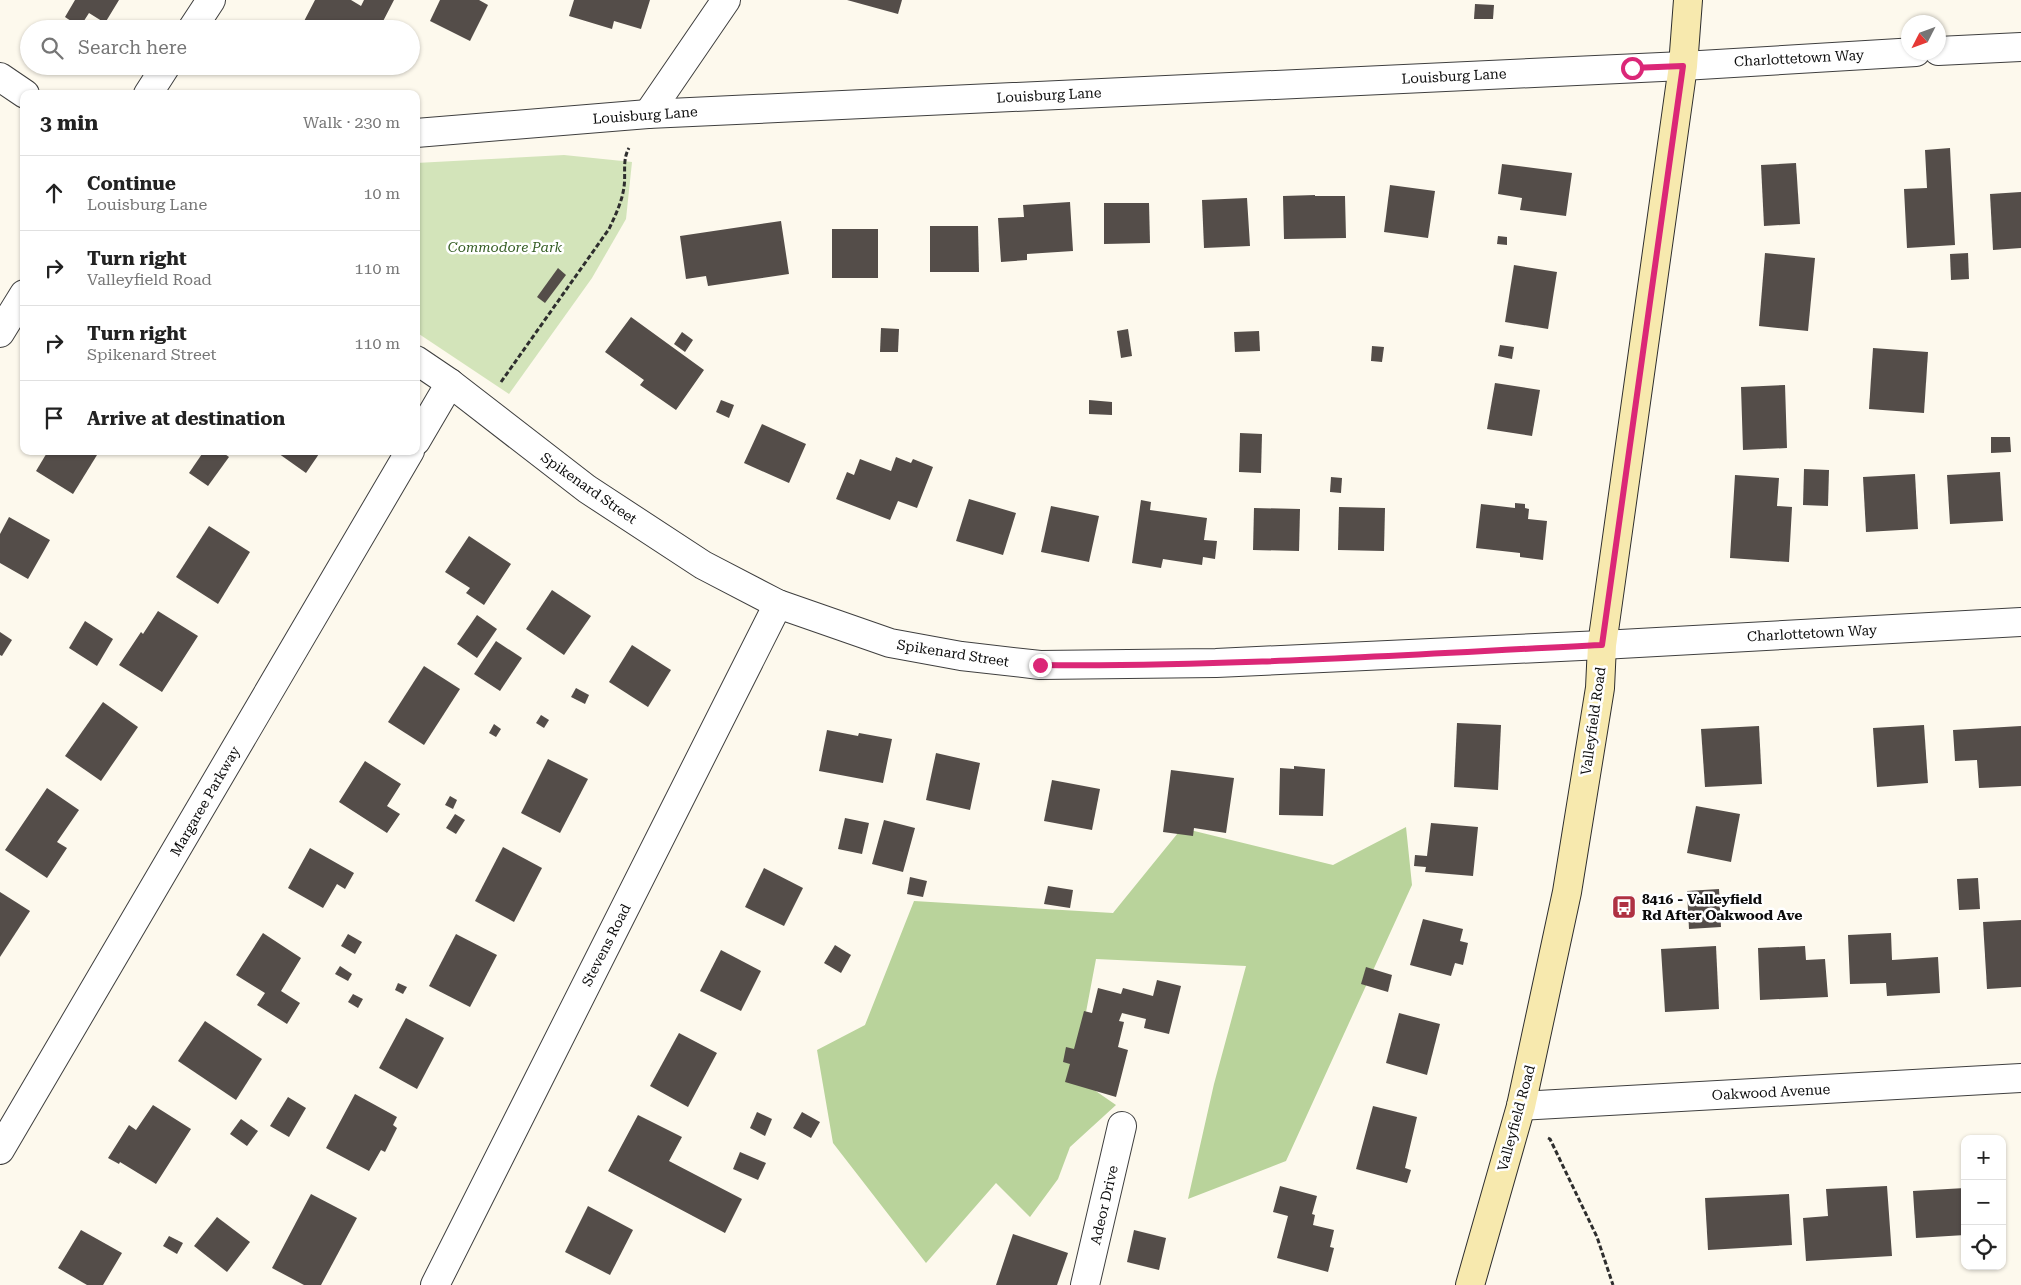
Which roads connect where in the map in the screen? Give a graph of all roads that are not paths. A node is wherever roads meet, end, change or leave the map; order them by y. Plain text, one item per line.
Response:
1 (211, 0) edge
2 (726, 0) edge
3 (1688, 0) edge
4 (198, 20) edge
5 (2021, 47) edge
6 (1946, 51) edge
7 (1901, 53) edge
8 (1683, 66) junction
9 (160, 75) edge
10 (0, 77) edge
11 (151, 90) edge
12 (20, 91) edge
13 (648, 114) junction
14 (420, 133) edge
15 (20, 300) edge
16 (0, 333) edge
17 (420, 363) edge
18 (450, 383) junction
19 (420, 434) edge
20 (408, 455) edge
21 (778, 604) junction
22 (2021, 622) edge
23 (1602, 645) junction
24 (2021, 1078) edge
25 (1518, 1118) junction
26 (1122, 1126) dead end
27 (0, 1150) edge
28 (435, 1285) edge
29 (1085, 1285) edge
30 (1470, 1285) edge

1 - 4 street
2 - 13 street
3 - 8 street, Valleyfield Road
5 - 6 street
7 - 8 street, Charlottetown Way
8 - 13 street, Louisburg Lane
8 - 23 street, Valleyfield Road
9 - 11 street
10 - 12 street
13 - 14 street, Louisburg Lane
15 - 16 street
17 - 18 street, Spikenard Street
18 - 19 street
18 - 21 street, Spikenard Street
20 - 27 street, Margaree Parkway
21 - 23 street, Spikenard Street
21 - 28 street, Stevens Road
22 - 23 street, Charlottetown Way
23 - 25 street, Valleyfield Road
24 - 25 street, Oakwood Avenue
25 - 30 street, Valleyfield Road
26 - 29 street, Adeor Drive

